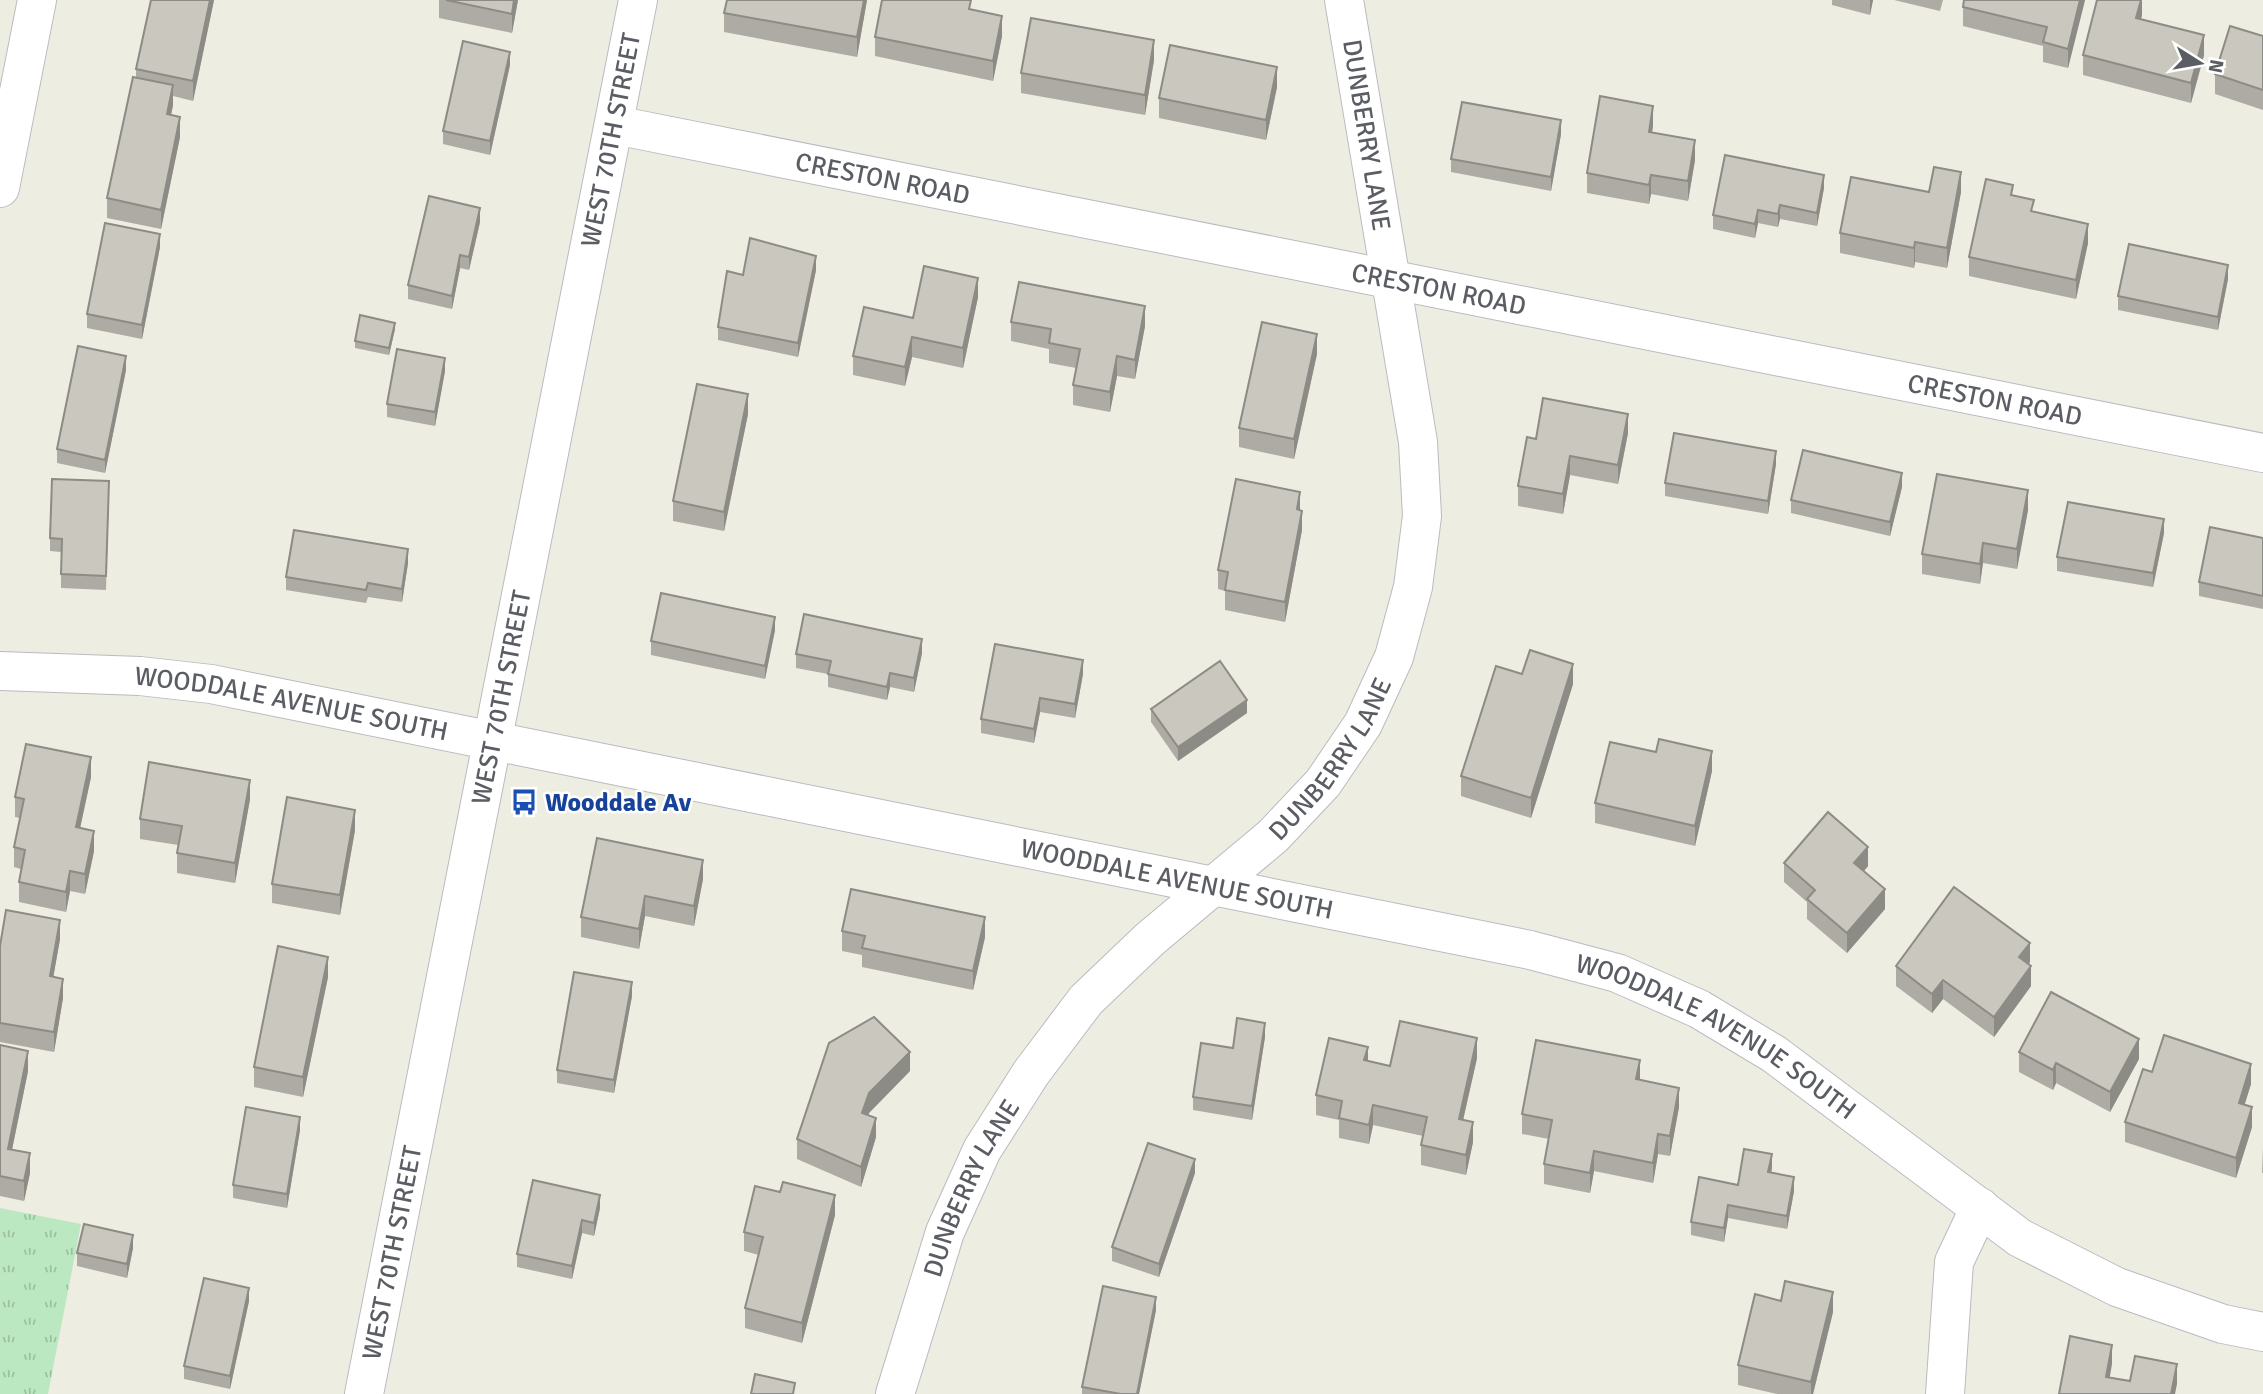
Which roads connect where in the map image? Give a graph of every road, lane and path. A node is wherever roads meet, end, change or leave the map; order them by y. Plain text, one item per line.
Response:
1 (37, 0) edge
2 (638, 0) edge
3 (1344, 0) edge
4 (615, 125) junction
5 (0, 188) edge
6 (1391, 279) junction
7 (2263, 453) edge
8 (0, 671) edge
9 (492, 741) junction
10 (1214, 886) junction
11 (1980, 1207) junction
12 (2263, 1332) edge
13 (364, 1394) edge
14 (895, 1394) edge
15 (1945, 1394) edge

1 - 5 street
2 - 4 street, WEST 70TH STREET
3 - 6 street, DUNBERRY LANE
4 - 6 street, CRESTON ROAD
4 - 9 street, WEST 70TH STREET
6 - 7 street, CRESTON ROAD
6 - 10 street, DUNBERRY LANE
8 - 9 street, WOODDALE AVENUE SOUTH
9 - 10 street, WOODDALE AVENUE SOUTH
9 - 13 street, WEST 70TH STREET
10 - 11 street, WOODDALE AVENUE SOUTH
10 - 14 street, DUNBERRY LANE
11 - 12 street, WOODDALE AVENUE SOUTH
11 - 15 street

